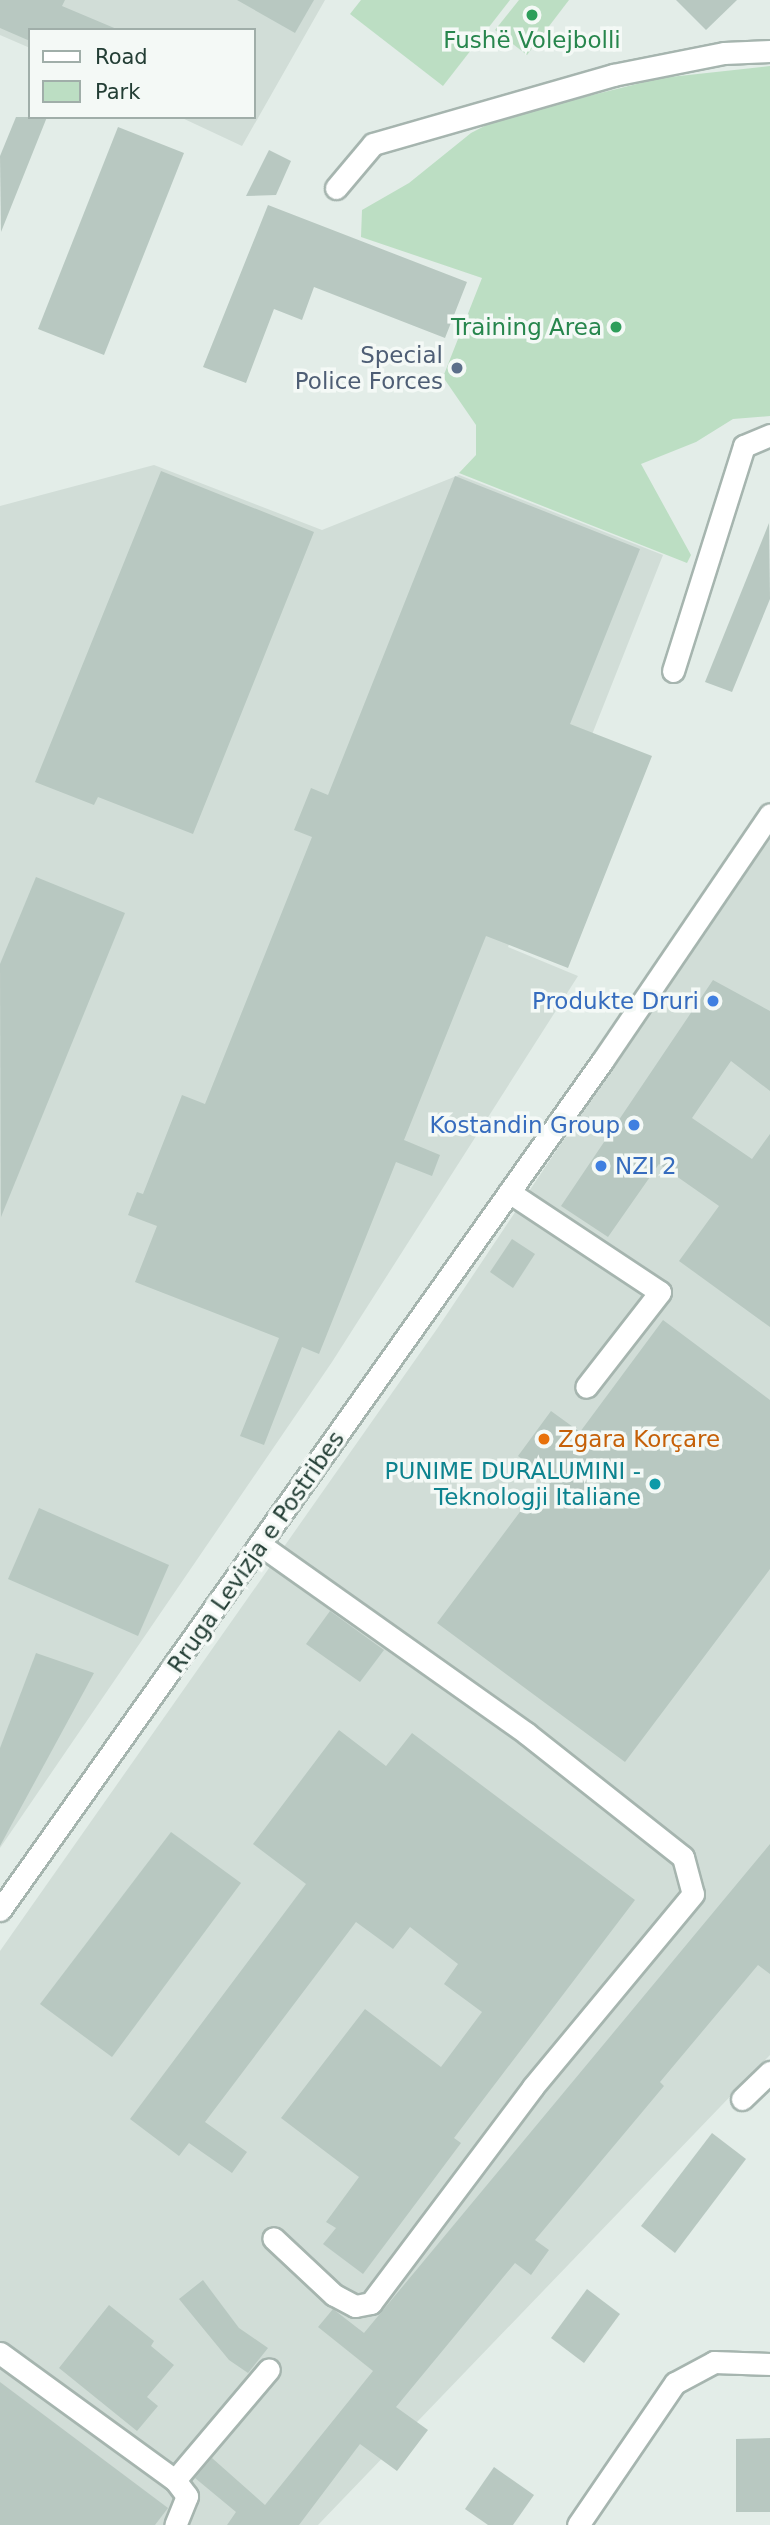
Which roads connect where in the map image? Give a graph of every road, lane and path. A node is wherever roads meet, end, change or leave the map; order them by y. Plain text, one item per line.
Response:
1 (770, 51) edge
2 (336, 188) dead end
3 (770, 435) edge
4 (673, 671) dead end
5 (770, 814) edge
6 (509, 1192) junction
7 (586, 1387) dead end
8 (262, 1546) junction
9 (0, 1910) edge
10 (770, 2072) edge
11 (742, 2099) dead end
12 (272, 2238) dead end
13 (0, 2353) edge
14 (770, 2364) edge
15 (269, 2369) dead end
16 (175, 2480) junction
17 (175, 2525) edge
18 (578, 2525) edge

1 - 2 street
3 - 4 street
5 - 6 street, Rruga Levizja e Postribes
6 - 7 street
6 - 8 street, Rruga Levizja e Postribes
8 - 9 street, Rruga Levizja e Postribes
8 - 12 street
10 - 11 street
13 - 16 street
14 - 18 street
15 - 16 street
16 - 17 street

